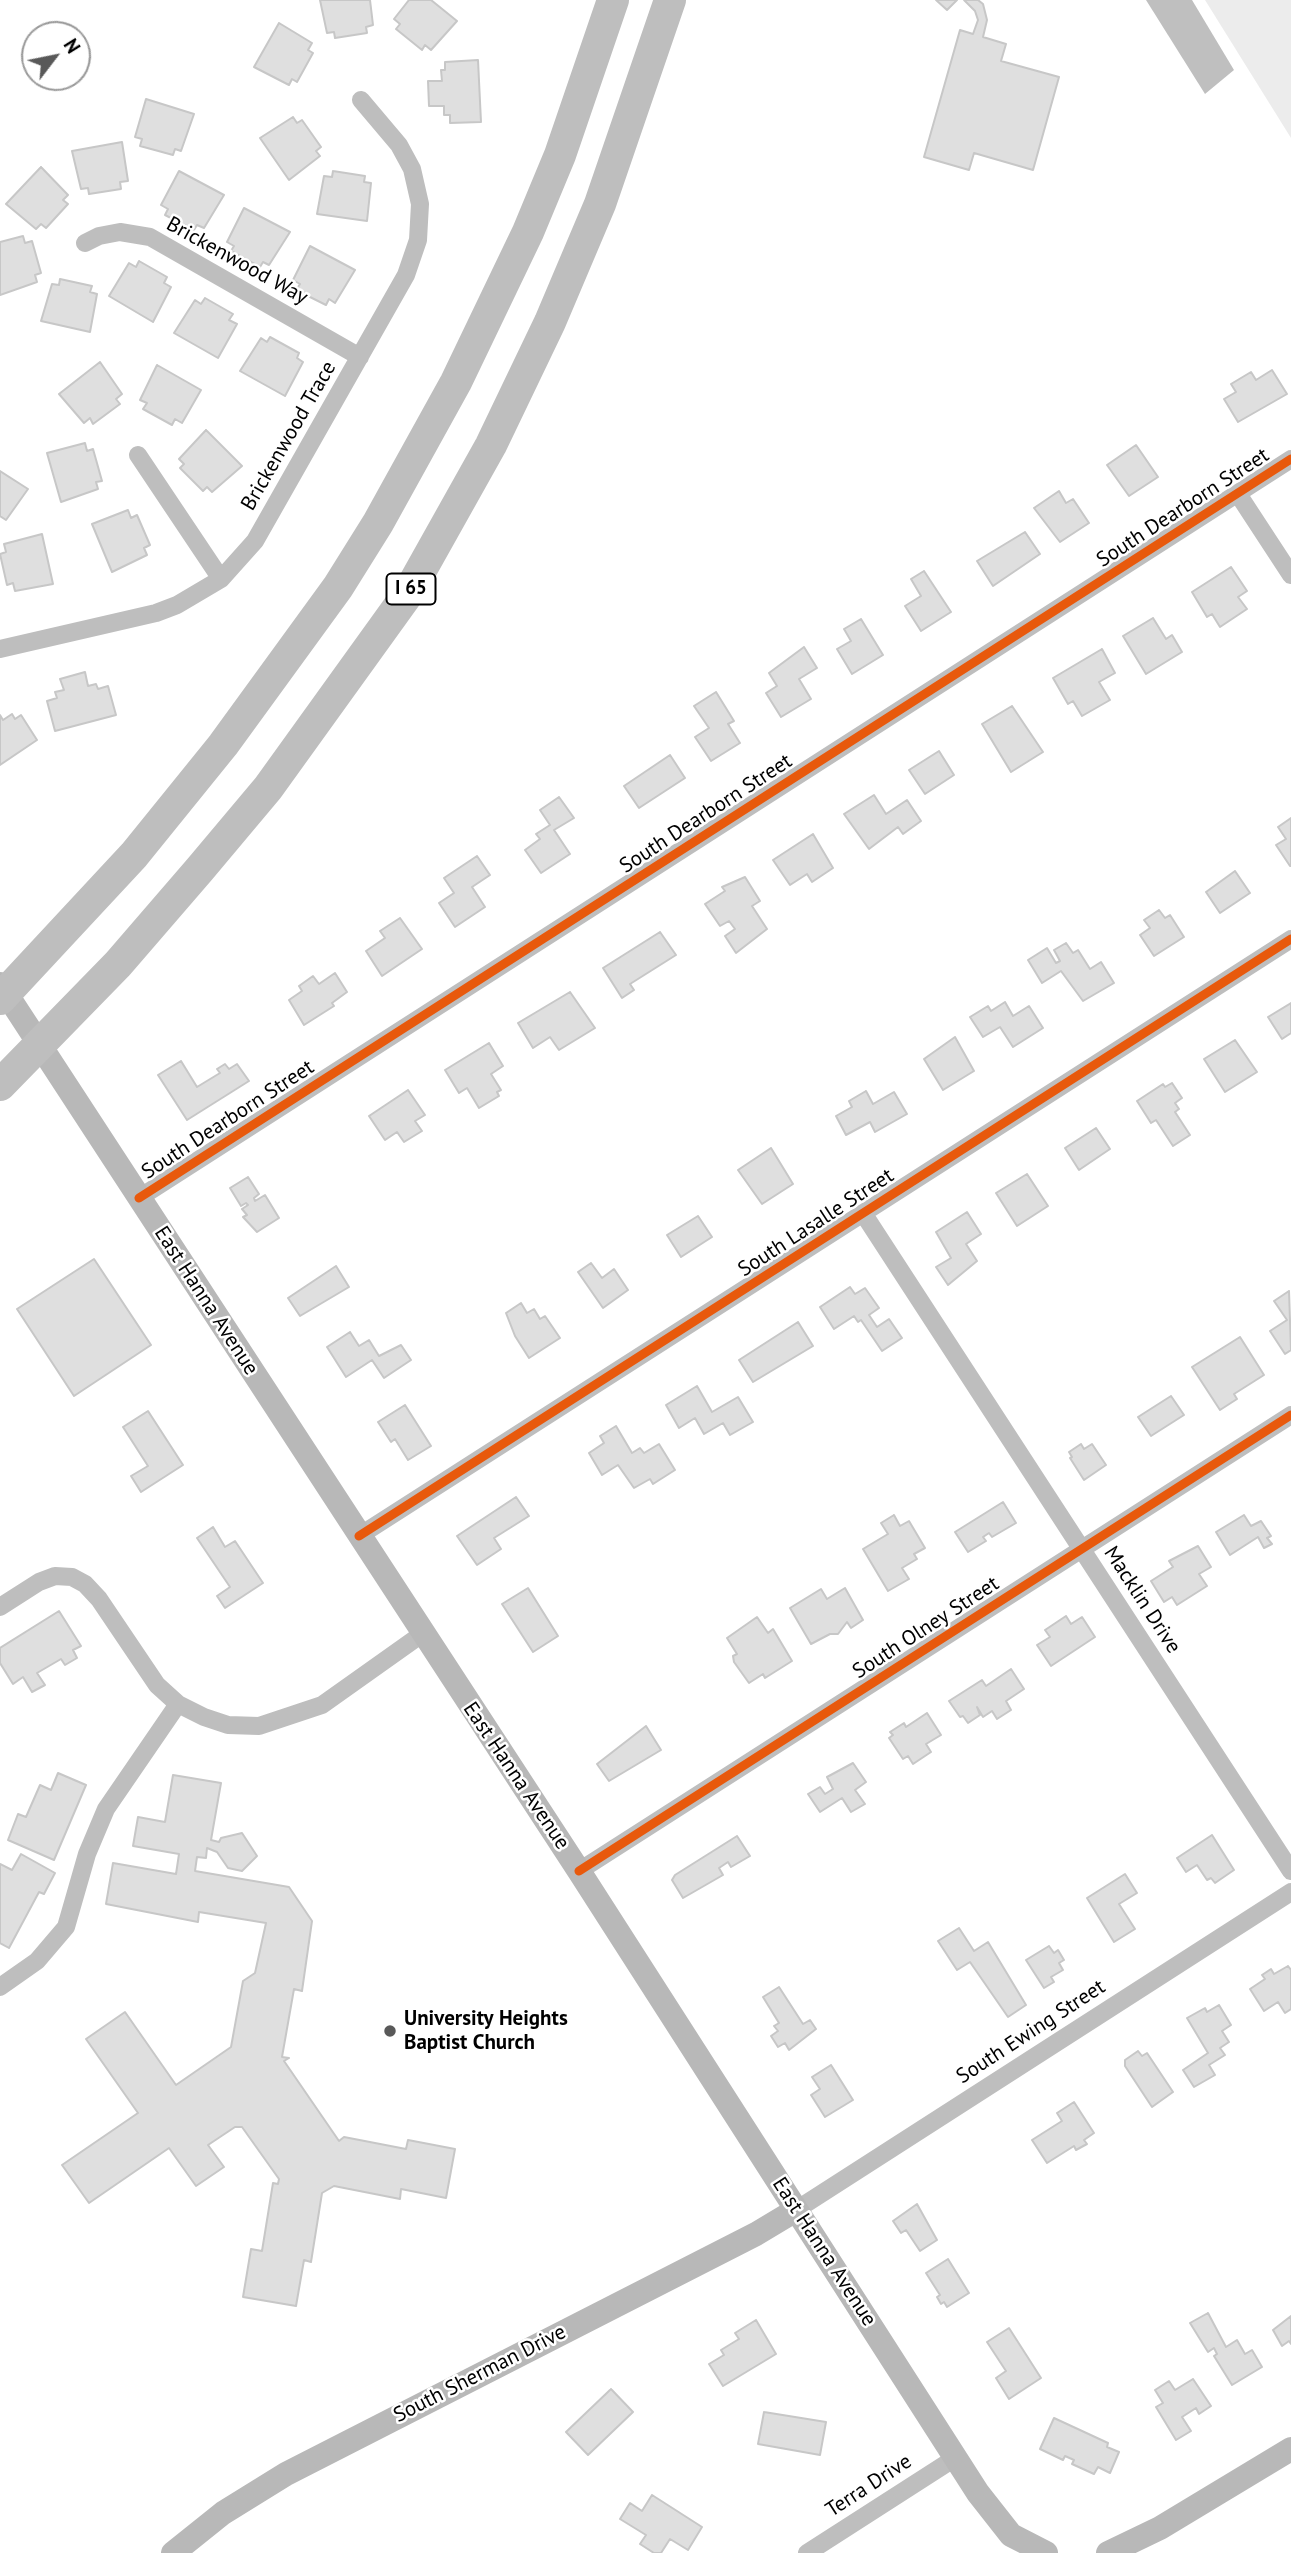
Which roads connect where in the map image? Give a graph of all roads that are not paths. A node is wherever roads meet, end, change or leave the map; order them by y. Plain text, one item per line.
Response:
1 (613, 0) edge
2 (670, 0) edge
3 (361, 100) dead end
4 (85, 243) dead end
5 (360, 357) junction
6 (138, 455) dead end
7 (1291, 459) edge
8 (1238, 494) junction
9 (1291, 575) edge
10 (221, 579) junction
11 (2, 645) edge
12 (1291, 939) edge
13 (0, 984) edge
14 (0, 999) edge
15 (7, 1079) edge
16 (139, 1198) junction
17 (863, 1213) junction
18 (1291, 1415) edge
19 (359, 1536) junction
20 (1082, 1549) junction
21 (0, 1607) edge
22 (422, 1634) junction
23 (178, 1704) junction
24 (579, 1871) junction
25 (1291, 1871) edge
26 (1291, 1892) edge
27 (0, 1987) edge
28 (796, 2210) junction
29 (1291, 2449) edge
30 (955, 2458) junction
31 (173, 2553) edge
32 (807, 2553) edge
33 (1046, 2553) edge
34 (1108, 2553) edge

1 - 14 highway
2 - 15 highway, I 65
3 - 5 street, Brickenwood Trace
4 - 5 street, Brickenwood Way
5 - 10 street, Brickenwood Trace
6 - 10 street
7 - 8 street, South Dearborn Street
8 - 9 street
8 - 16 street, South Dearborn Street
10 - 11 street, Brickenwood Trace
12 - 17 street, South Lasalle Street
13 - 16 main road, East Hanna Avenue
16 - 19 main road, East Hanna Avenue
17 - 19 street, South Lasalle Street
17 - 20 street, Macklin Drive
18 - 20 street, South Olney Street
19 - 22 main road, East Hanna Avenue
20 - 24 street, South Olney Street
20 - 25 street, Macklin Drive
21 - 23 street
22 - 23 street
22 - 24 main road, East Hanna Avenue
23 - 27 street
24 - 28 main road, East Hanna Avenue
26 - 28 street, South Ewing Street
28 - 30 main road, East Hanna Avenue
28 - 31 main road, South Sherman Drive
29 - 34 main road
30 - 32 street, Terra Drive
30 - 33 main road, East Hanna Avenue

